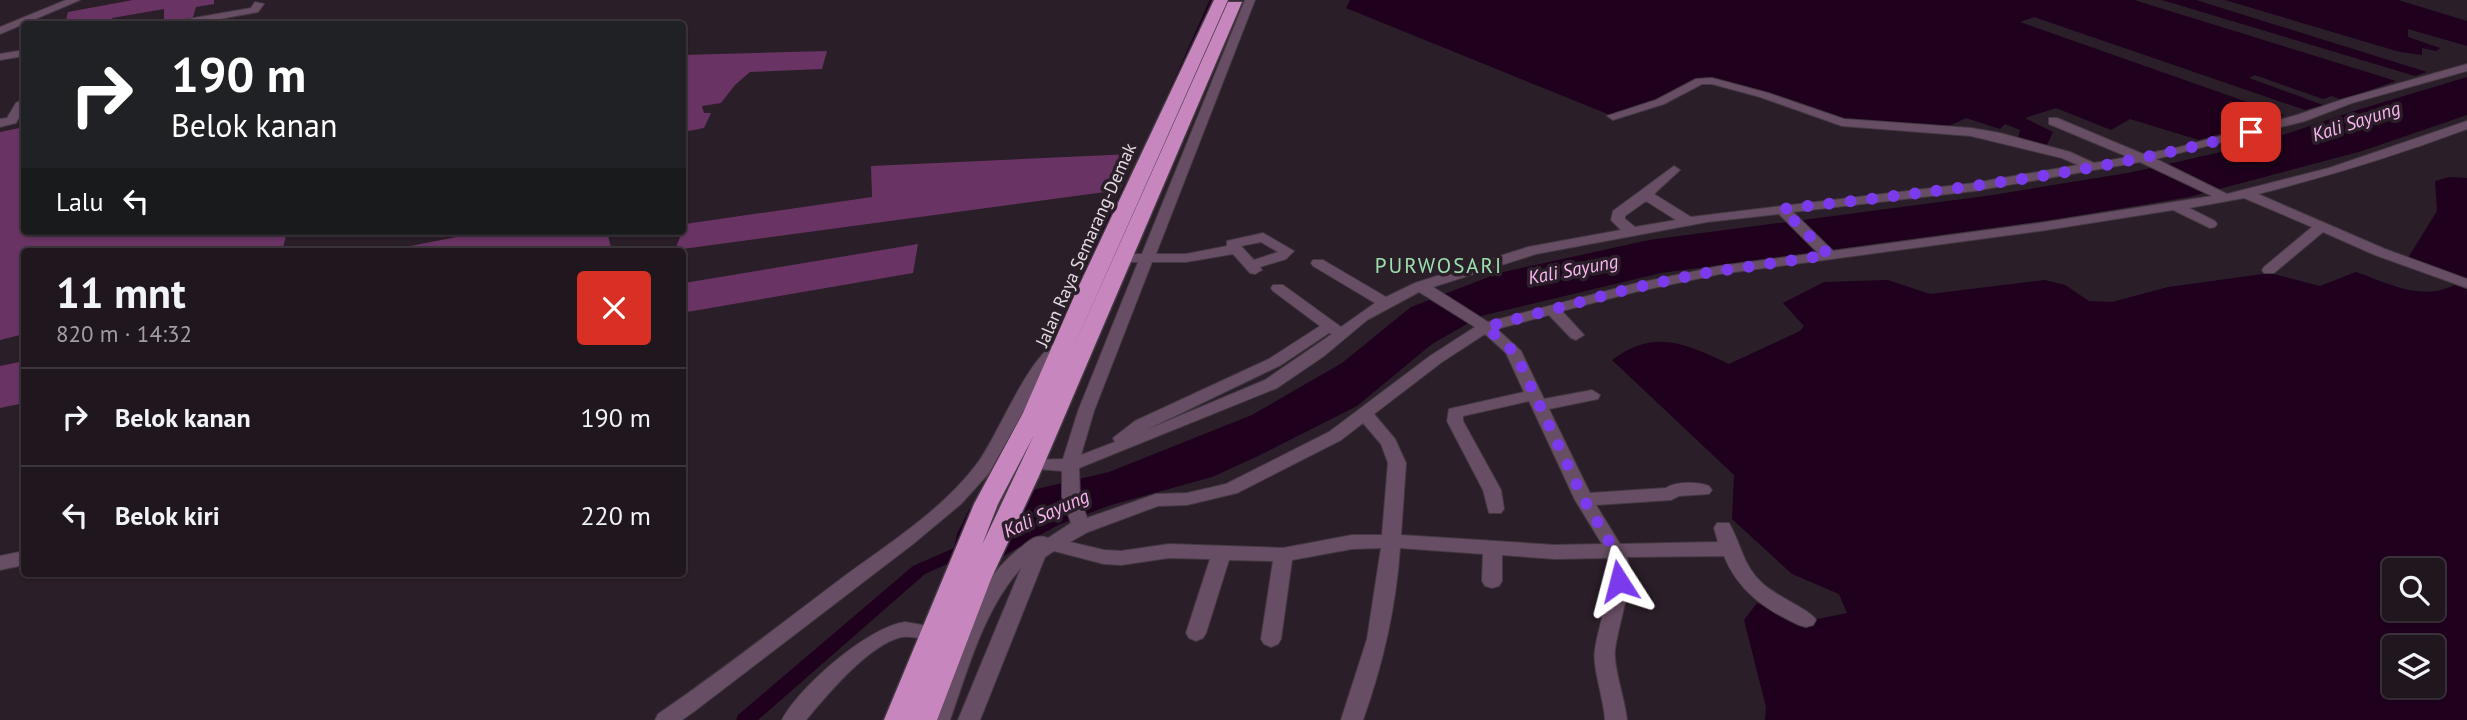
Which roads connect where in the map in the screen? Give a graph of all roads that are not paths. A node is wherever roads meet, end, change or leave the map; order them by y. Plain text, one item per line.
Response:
1 (75, 0) edge
2 (1221, 0) edge
3 (1236, 0) edge
4 (1250, 0) edge
5 (259, 4) dead end
6 (24, 21) edge
7 (188, 21) edge
8 (21, 22) edge
9 (0, 31) edge
10 (21, 54) edge
11 (0, 57) edge
12 (2467, 67) edge
13 (1187, 93) junction
14 (20, 105) dead end
15 (1613, 116) dead end
16 (2053, 121) dead end
17 (0, 123) edge
18 (2467, 125) edge
19 (2146, 160) junction
20 (2093, 167) junction
21 (1674, 170) dead end
22 (2242, 192) junction
23 (1646, 195) junction
24 (2220, 195) junction
25 (2173, 205) junction
26 (1783, 210) junction
27 (1688, 221) junction
28 (2210, 224) dead end
29 (2322, 226) junction
30 (1631, 231) junction
31 (1235, 249) junction
32 (1827, 253) junction
33 (1135, 259) junction
34 (1318, 263) dead end
35 (2269, 270) dead end
36 (2467, 284) edge
37 (1420, 286) junction
38 (1278, 288) dead end
39 (1385, 303) junction
40 (1554, 311) junction
41 (1481, 325) junction
42 (1335, 329) junction
43 (1576, 335) dead end
44 (1065, 344) junction
45 (1592, 395) dead end
46 (1537, 400) junction
47 (1365, 415) junction
48 (1032, 464) junction
49 (1069, 472) junction
50 (1703, 490) dead end
51 (1584, 500) junction
52 (1495, 509) dead end
53 (1080, 524) junction
54 (1723, 528) dead end
55 (1392, 541) junction
56 (1044, 544) junction
57 (1729, 549) junction
58 (1493, 550) junction
59 (1222, 551) junction
60 (1615, 551) junction
61 (1283, 555) junction
62 (21, 559) edge
63 (0, 563) edge
64 (1492, 581) dead end
65 (980, 592) junction
66 (1806, 620) dead end
67 (933, 633) junction
68 (1196, 633) dead end
69 (1271, 639) dead end
70 (959, 689) junction
71 (666, 720) edge
72 (793, 720) edge
73 (898, 720) edge
74 (923, 720) edge
75 (939, 720) edge
76 (969, 720) edge
77 (1352, 720) edge
78 (1616, 720) edge

1 - 6 street
2 - 13 highway, Jalan Raya Semarang-Demak
3 - 13 highway, Jalan Raya Semarang-Demak
4 - 33 street
5 - 7 street
8 - 9 street
10 - 11 street
12 - 19 street
13 - 33 highway, Jalan Raya Semarang-Demak
13 - 44 highway, Jalan Raya Semarang-Demak
14 - 17 street
15 - 20 street
16 - 19 street
18 - 22 street
19 - 20 street
19 - 24 street
20 - 26 street
21 - 23 street
22 - 24 street
22 - 29 street
23 - 27 street
23 - 30 street
24 - 25 street
25 - 28 street
25 - 32 street
26 - 27 street
26 - 32 street
27 - 30 street
29 - 35 street
29 - 36 street
30 - 37 street
31 - 31 street
31 - 33 street
32 - 40 street
33 - 48 highway, Jalan Raya Semarang-Demak
33 - 49 street
34 - 39 street
37 - 39 street
37 - 41 street
38 - 42 street
39 - 42 street
40 - 41 street
40 - 43 street
41 - 46 street
41 - 47 street
42 - 49 street
44 - 67 highway, Jalan Raya Semarang-Demak
44 - 71 street
45 - 46 street
46 - 51 street
46 - 52 street
47 - 53 street
47 - 55 street
48 - 49 street
48 - 65 highway, Jalan Raya Semarang-Demak
49 - 53 street
50 - 51 street
51 - 60 street
53 - 56 street
54 - 57 street
55 - 58 street
55 - 61 street
55 - 77 street
56 - 59 street
56 - 65 street
56 - 70 street
57 - 60 street
57 - 66 street
58 - 60 street
58 - 64 street
59 - 61 street
59 - 68 street
60 - 78 street
61 - 69 street
62 - 63 street
65 - 70 highway, Jalan Raya Semarang-Demak
67 - 72 street
67 - 73 highway, Jalan Raya Semarang-Demak
70 - 74 highway, Jalan Raya Semarang-Demak
70 - 75 street
70 - 76 street

